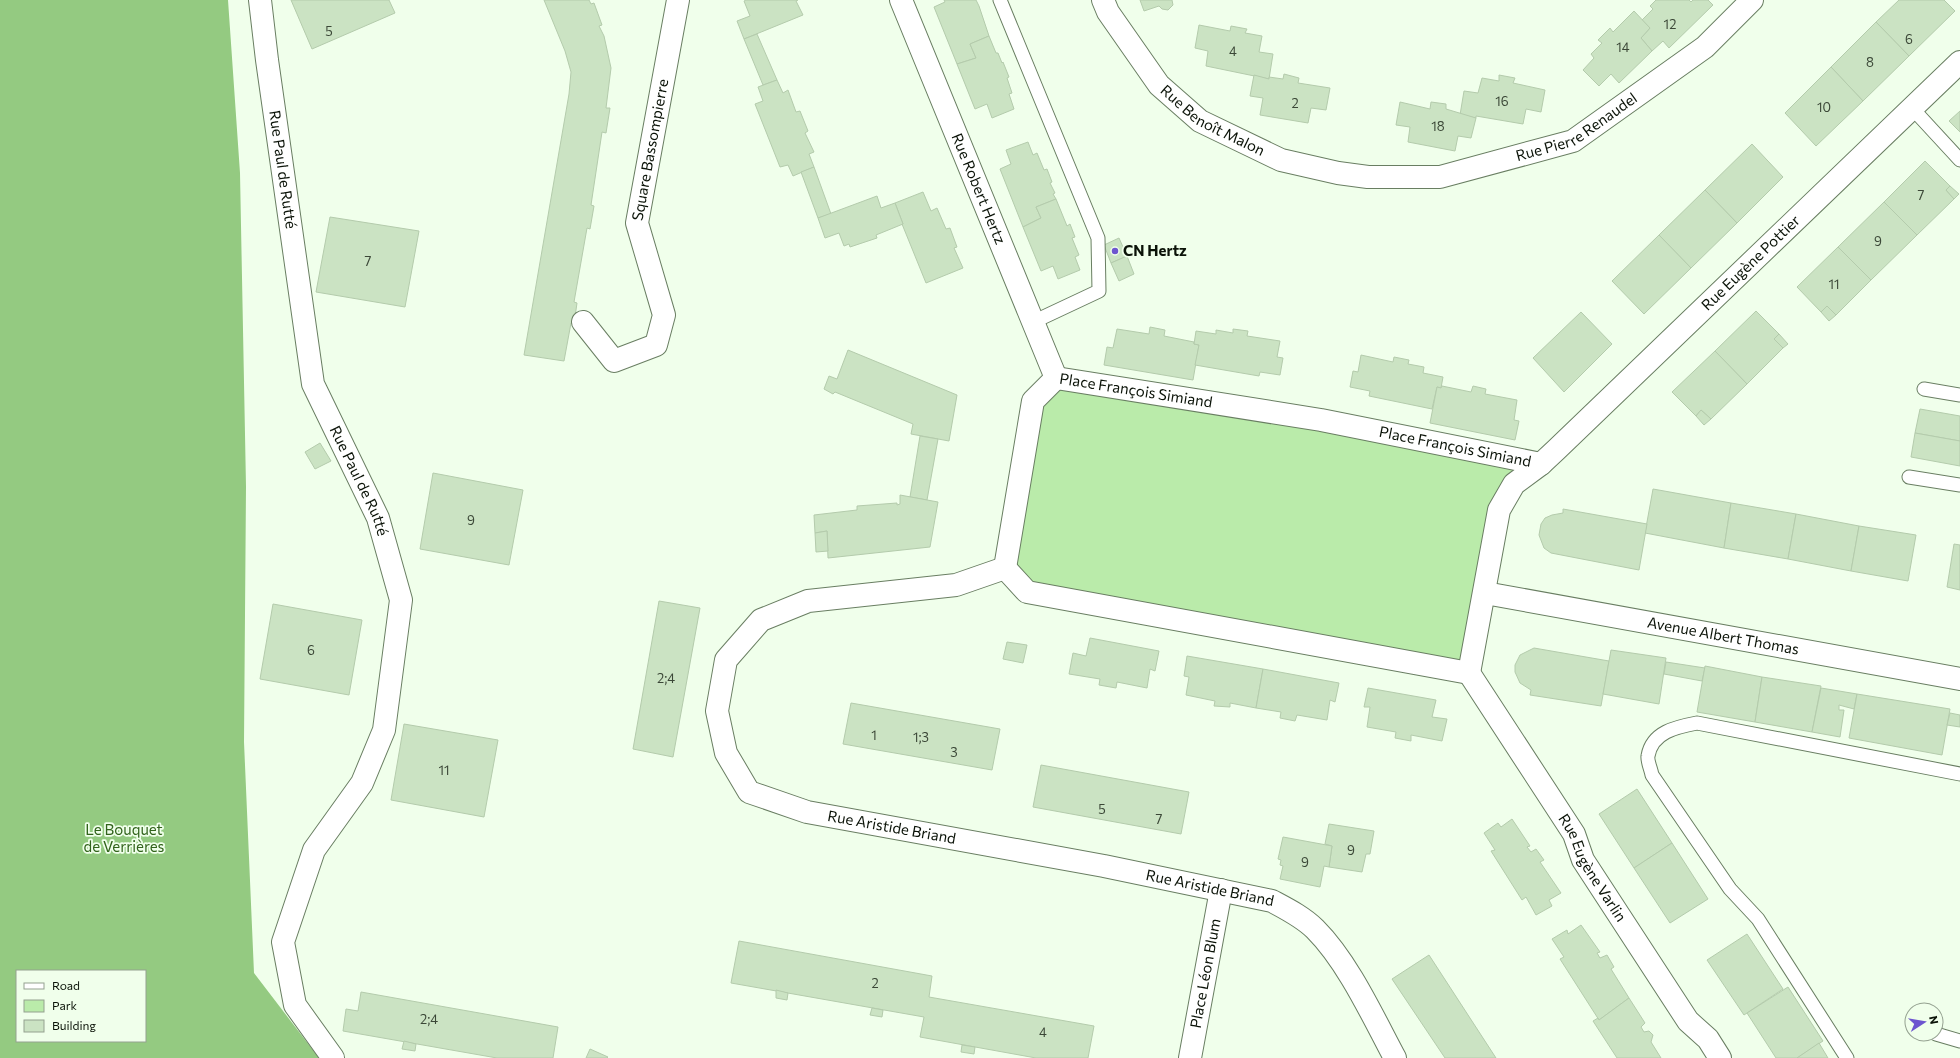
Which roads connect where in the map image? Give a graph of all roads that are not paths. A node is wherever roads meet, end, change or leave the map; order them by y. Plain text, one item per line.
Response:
1 (260, 0) edge
2 (678, 0) edge
3 (901, 0) edge
4 (1000, 0) edge
5 (1103, 0) edge
6 (1752, 0) edge
7 (1960, 62) edge
8 (1912, 108) junction
9 (1960, 160) edge
10 (1368, 177) joint
11 (583, 322) dead end
12 (1033, 322) junction
13 (1056, 378) junction
14 (1924, 389) dead end
15 (1960, 395) edge
16 (1541, 464) junction
17 (1909, 477) dead end
18 (1960, 485) edge
19 (1005, 568) junction
20 (1485, 593) junction
21 (1469, 673) junction
22 (1960, 679) edge
23 (1960, 774) edge
24 (1221, 890) junction
25 (1944, 1036) edge
26 (1960, 1041) edge
27 (334, 1058) edge
28 (1190, 1058) edge
29 (1396, 1058) edge
30 (1720, 1058) edge
31 (1847, 1058) edge

1 - 27 street, Rue Paul de Rutté
2 - 11 street, Square Bassompierre
3 - 12 street, Rue Robert Hertz
4 - 12 lane
5 - 10 street, Rue Benoît Malon
6 - 10 street, Rue Pierre Renaudel
7 - 8 street, Rue Eugène Pottier
8 - 9 lane
8 - 16 street, Rue Eugène Pottier
12 - 13 street, Rue Robert Hertz
13 - 16 street, Place François Simiand
13 - 19 street, Place François Simiand
14 - 15 lane
16 - 20 street, Place François Simiand
17 - 18 lane
19 - 21 street
19 - 24 street, Rue Aristide Briand
20 - 21 street, Place François Simiand
20 - 22 street, Avenue Albert Thomas
21 - 30 street, Rue Eugène Varlin
23 - 31 lane
24 - 28 street, Place Léon Blum
24 - 29 street, Rue Aristide Briand
25 - 26 lane

